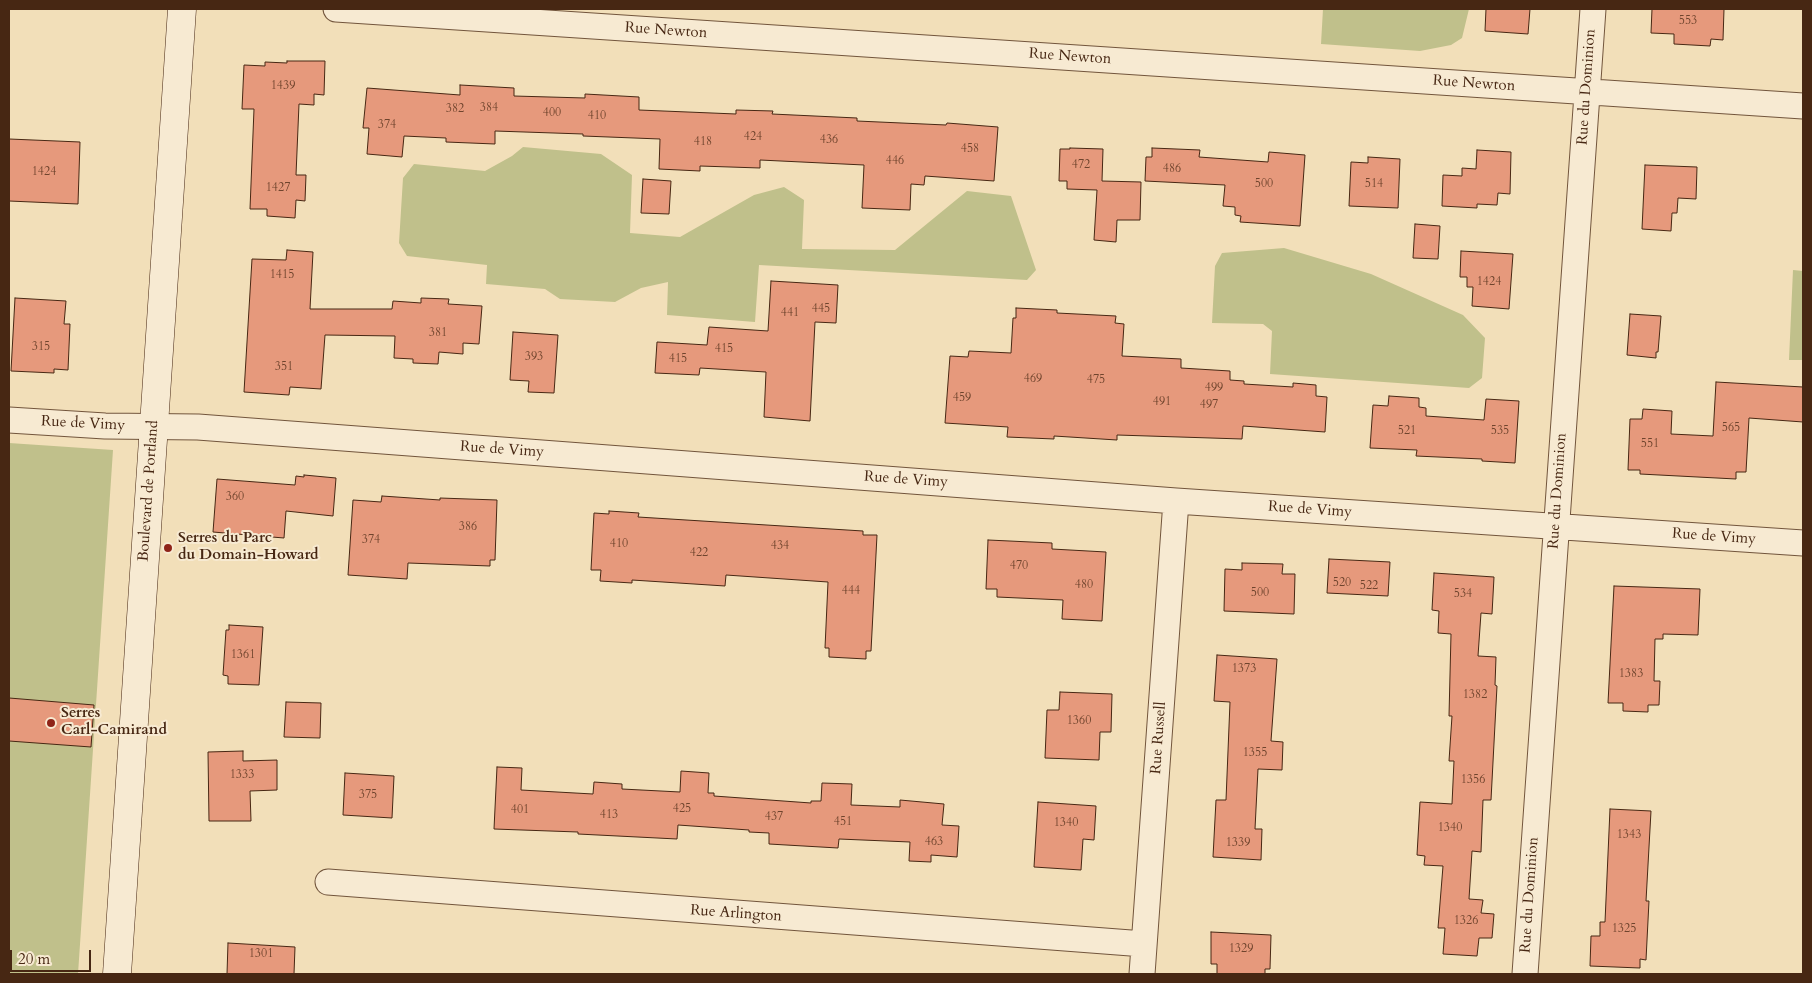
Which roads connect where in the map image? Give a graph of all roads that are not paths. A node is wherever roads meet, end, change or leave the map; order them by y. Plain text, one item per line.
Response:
1 (182, 9) edge
2 (336, 9) edge
3 (1593, 9) edge
4 (1587, 92) junction
5 (1803, 106) edge
6 (9, 420) edge
7 (154, 426) junction
8 (1176, 501) junction
9 (1556, 526) junction
10 (1803, 543) edge
11 (328, 882) dead end
12 (1144, 944) junction
13 (117, 974) edge
14 (1142, 974) edge
15 (1525, 974) edge

1 - 7 main road, Boulevard de Portland
2 - 4 street, Rue Newton
3 - 4 street, Rue du Dominion
4 - 5 street, Rue Newton
4 - 9 street, Rue du Dominion
6 - 7 street, Rue de Vimy
7 - 8 street, Rue de Vimy
7 - 13 main road, Boulevard de Portland
8 - 9 street, Rue de Vimy
8 - 12 street, Rue Russell
9 - 10 street, Rue de Vimy
9 - 15 street, Rue du Dominion
11 - 12 street, Rue Arlington
12 - 14 street, Rue Russell

